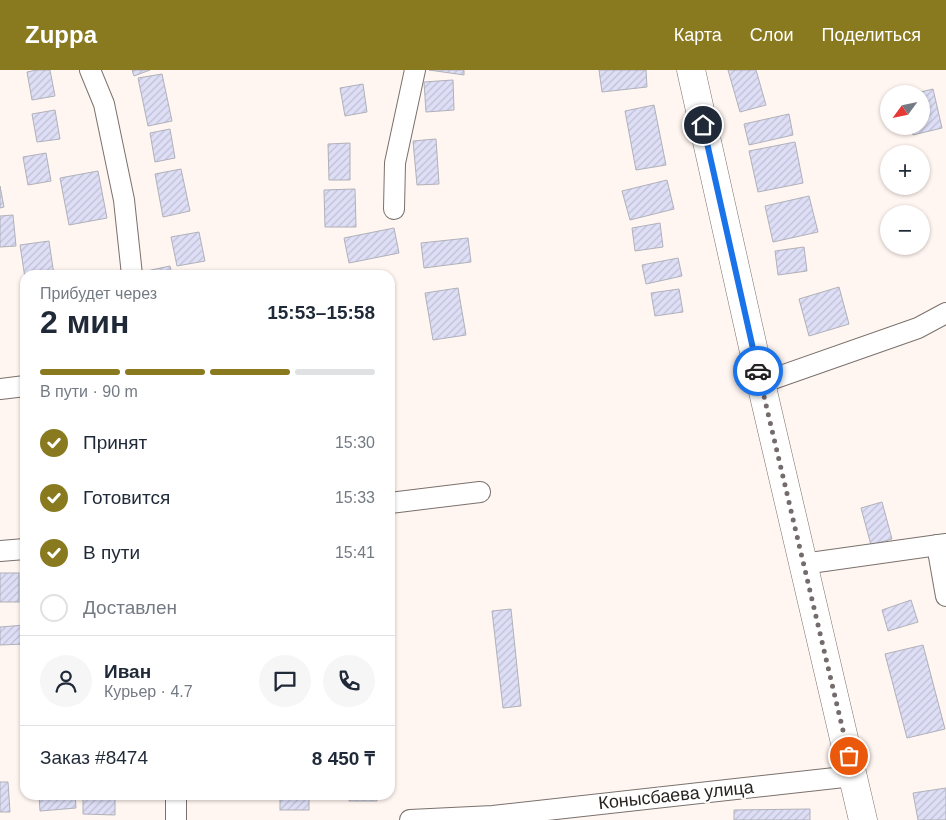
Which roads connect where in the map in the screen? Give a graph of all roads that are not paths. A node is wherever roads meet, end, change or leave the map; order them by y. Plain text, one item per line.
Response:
1 (90, 70) edge
2 (415, 70) edge
3 (691, 70) edge
4 (394, 209) dead end
5 (131, 270) edge
6 (946, 313) edge
7 (761, 383) junction
8 (20, 387) edge
9 (0, 389) edge
10 (480, 492) dead end
11 (395, 502) edge
12 (942, 545) edge
13 (20, 549) edge
14 (0, 551) edge
15 (803, 564) junction
16 (946, 596) edge
17 (853, 776) junction
18 (176, 800) edge
19 (176, 820) edge
20 (410, 820) edge
21 (863, 820) edge

1 - 5 street
2 - 4 street
3 - 7 main road
6 - 7 street
7 - 15 main road
8 - 9 street
10 - 11 street
12 - 15 street
12 - 16 street
13 - 14 street
15 - 17 main road
17 - 20 street, Конысбаева улица
17 - 21 main road
18 - 19 street

